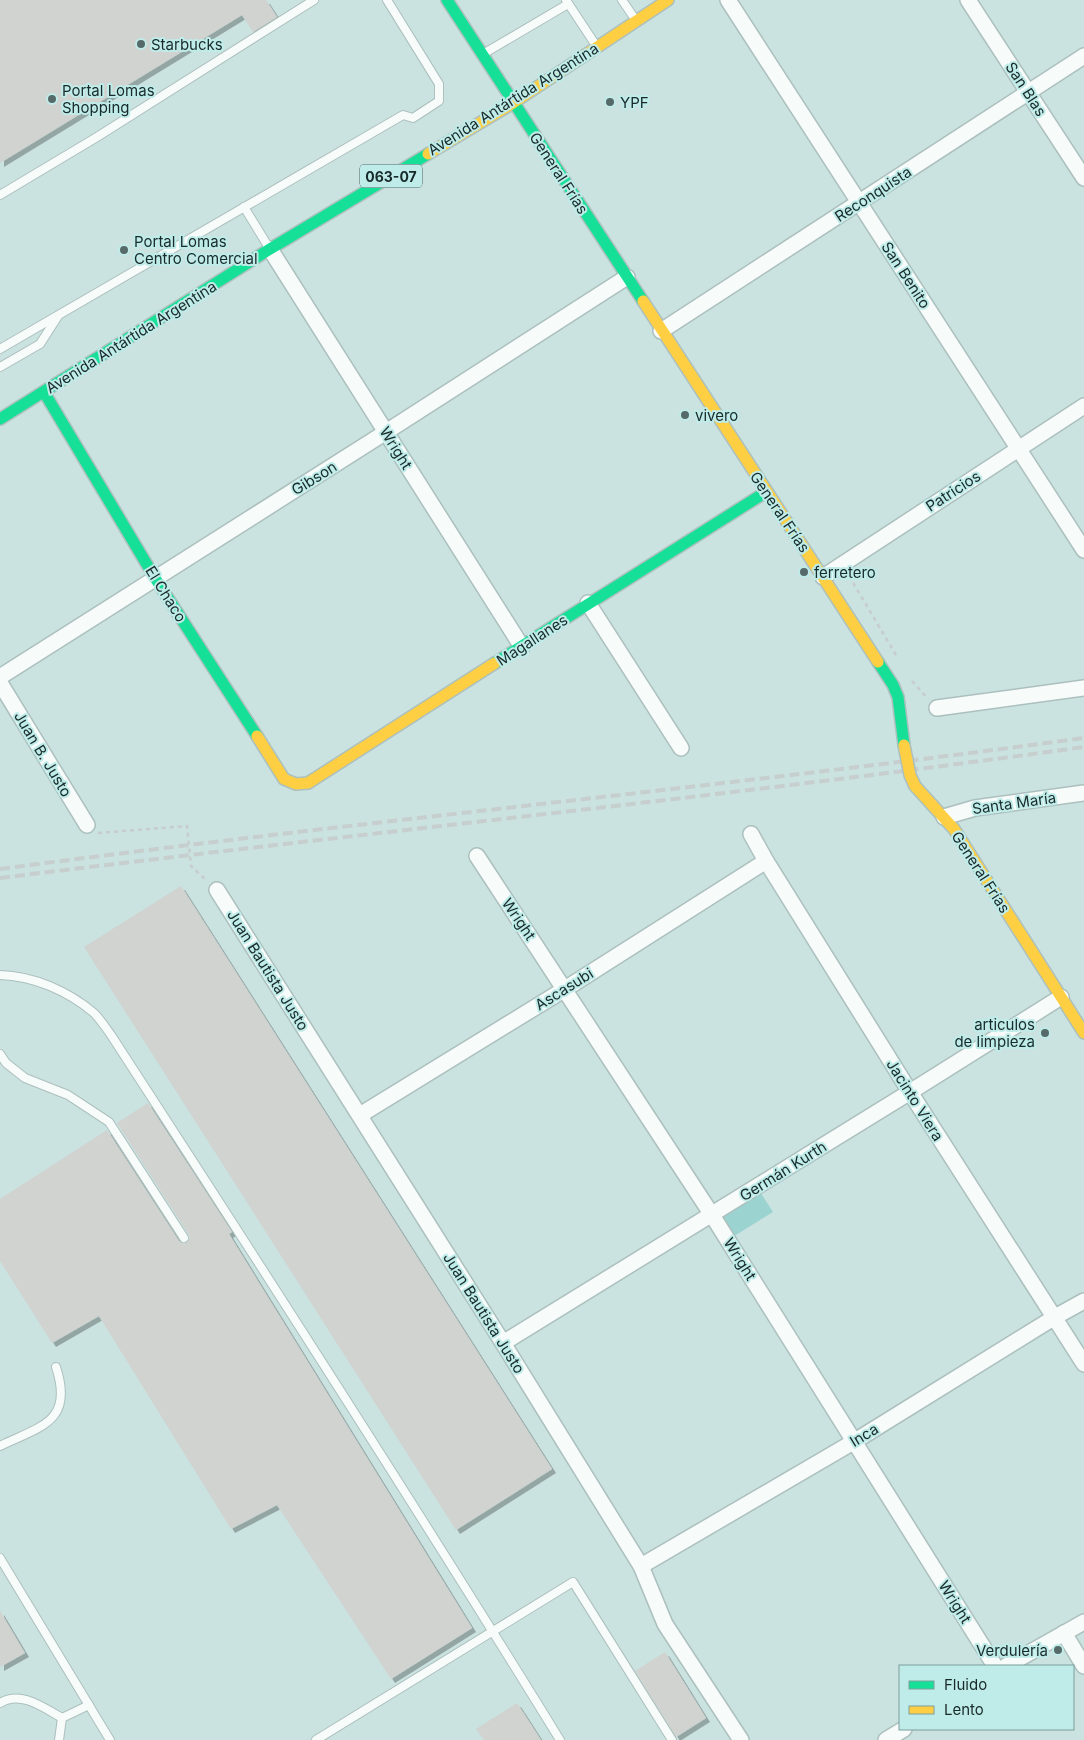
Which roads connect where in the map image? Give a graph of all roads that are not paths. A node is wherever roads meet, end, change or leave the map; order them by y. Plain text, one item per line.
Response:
1 (314, 0) edge
2 (387, 0) edge
3 (447, 0) edge
4 (622, 0) edge
5 (668, 0) edge
6 (728, 0) edge
7 (968, 0) edge
8 (567, 2) edge
9 (637, 21) junction
10 (596, 46) junction
11 (483, 54) junction
12 (1084, 56) edge
13 (1029, 92) junction
14 (513, 103) junction
15 (1084, 178) edge
16 (0, 196) edge
17 (860, 203) junction
18 (244, 207) junction
19 (270, 249) junction
20 (626, 277) junction
21 (59, 315) junction
22 (661, 331) junction
23 (0, 349) edge
24 (0, 367) edge
25 (44, 392) junction
26 (1084, 406) edge
27 (0, 419) edge
28 (386, 432) junction
29 (1017, 449) junction
30 (766, 492) junction
31 (1084, 550) edge
32 (823, 576) junction
33 (155, 578) junction
34 (588, 603) junction
35 (522, 647) junction
36 (0, 677) edge
37 (0, 683) edge
38 (1084, 688) edge
39 (937, 708) road end
40 (681, 748) dead end
41 (298, 785) joint
42 (1084, 793) edge
43 (944, 817) junction
44 (87, 824) road end
45 (751, 834) dead end
46 (477, 856) dead end
47 (766, 861) junction
48 (217, 890) road end
49 (0, 975) edge
50 (565, 989) junction
51 (1061, 997) junction
52 (1084, 1033) edge
53 (0, 1054) edge
54 (910, 1092) junction
55 (360, 1116) junction
56 (712, 1215) junction
57 (184, 1238) dead end
58 (1084, 1301) edge
59 (1055, 1317) junction
60 (503, 1343) junction
61 (1084, 1364) edge
62 (56, 1367) dead end
63 (855, 1441) junction
64 (0, 1446) edge
65 (0, 1558) edge
66 (641, 1566) junction
67 (1084, 1622) edge
68 (494, 1632) junction
69 (1064, 1633) junction
70 (994, 1665) edge
71 (1008, 1665) edge
72 (1084, 1666) edge
73 (0, 1703) edge
74 (89, 1704) junction
75 (62, 1718) junction
76 (902, 1730) edge
77 (59, 1740) edge
78 (110, 1740) edge
79 (316, 1740) edge
80 (560, 1740) edge
81 (672, 1740) edge
82 (741, 1740) edge
83 (886, 1740) edge

1 - 16 lane
2 - 18 lane
3 - 11 main road, General Frías
4 - 9 lane
5 - 9 main road, Avenida Antártida Argentina / 063-07
6 - 17 street, San Benito
7 - 13 street, San Blas
8 - 10 lane
8 - 11 lane
9 - 10 main road, Avenida Antártida Argentina / 063-07
10 - 14 main road, Avenida Antártida Argentina / 063-07
11 - 14 main road, General Frías
12 - 13 street, Reconquista
13 - 15 street, San Blas
13 - 17 street, Reconquista
14 - 19 main road, Avenida Antártida Argentina / 063-07
14 - 20 main road, General Frías
17 - 22 street, Reconquista
17 - 29 street, San Benito
18 - 19 lane
18 - 21 lane
19 - 25 main road, Avenida Antártida Argentina / 063-07
19 - 28 street, Wright
20 - 22 main road, General Frías
20 - 28 street, Gibson
21 - 23 lane
21 - 24 lane
22 - 30 main road, General Frías
25 - 27 main road, Avenida Antártida Argentina / 063-07
25 - 33 main road, El Chaco
26 - 29 street, Patricios
28 - 33 street, Gibson
28 - 35 street, Wright
29 - 31 street, San Benito
29 - 32 street, Patricios
30 - 32 main road, General Frías
30 - 34 main road, Magallanes
32 - 43 main road, General Frías, bridge
33 - 36 street, Gibson
33 - 41 main road, El Chaco
34 - 35 main road, Magallanes
34 - 40 street
35 - 41 main road, Magallanes
37 - 44 street, Juan B. Justo
38 - 39 street
42 - 43 street, Santa María
43 - 51 main road, General Frías
45 - 47 street, Jacinto Viera
46 - 50 street, Wright
47 - 50 street, Ascasubi
47 - 54 street, Jacinto Viera
48 - 55 street, Juan Bautista Justo
49 - 68 lane
50 - 55 street, Ascasubi
50 - 56 street, Wright
51 - 52 main road, General Frías
51 - 54 street, Germán Kurth
53 - 57 lane
54 - 56 street, Germán Kurth
54 - 59 street, Jacinto Viera
55 - 60 street, Juan Bautista Justo
56 - 60 street, Germán Kurth
56 - 63 street, Wright
58 - 59 street, Inca
59 - 61 street, Jacinto Viera
59 - 63 street, Inca
60 - 66 street, Juan Bautista Justo
62 - 64 lane
63 - 66 street, Inca
63 - 70 street, Wright
65 - 74 lane
66 - 82 street, Juan Bautista Justo
67 - 69 street
68 - 79 lane
68 - 80 lane
68 - 81 lane
69 - 71 street
69 - 72 street
73 - 75 lane
74 - 75 lane
74 - 78 lane
75 - 77 lane
76 - 83 street

